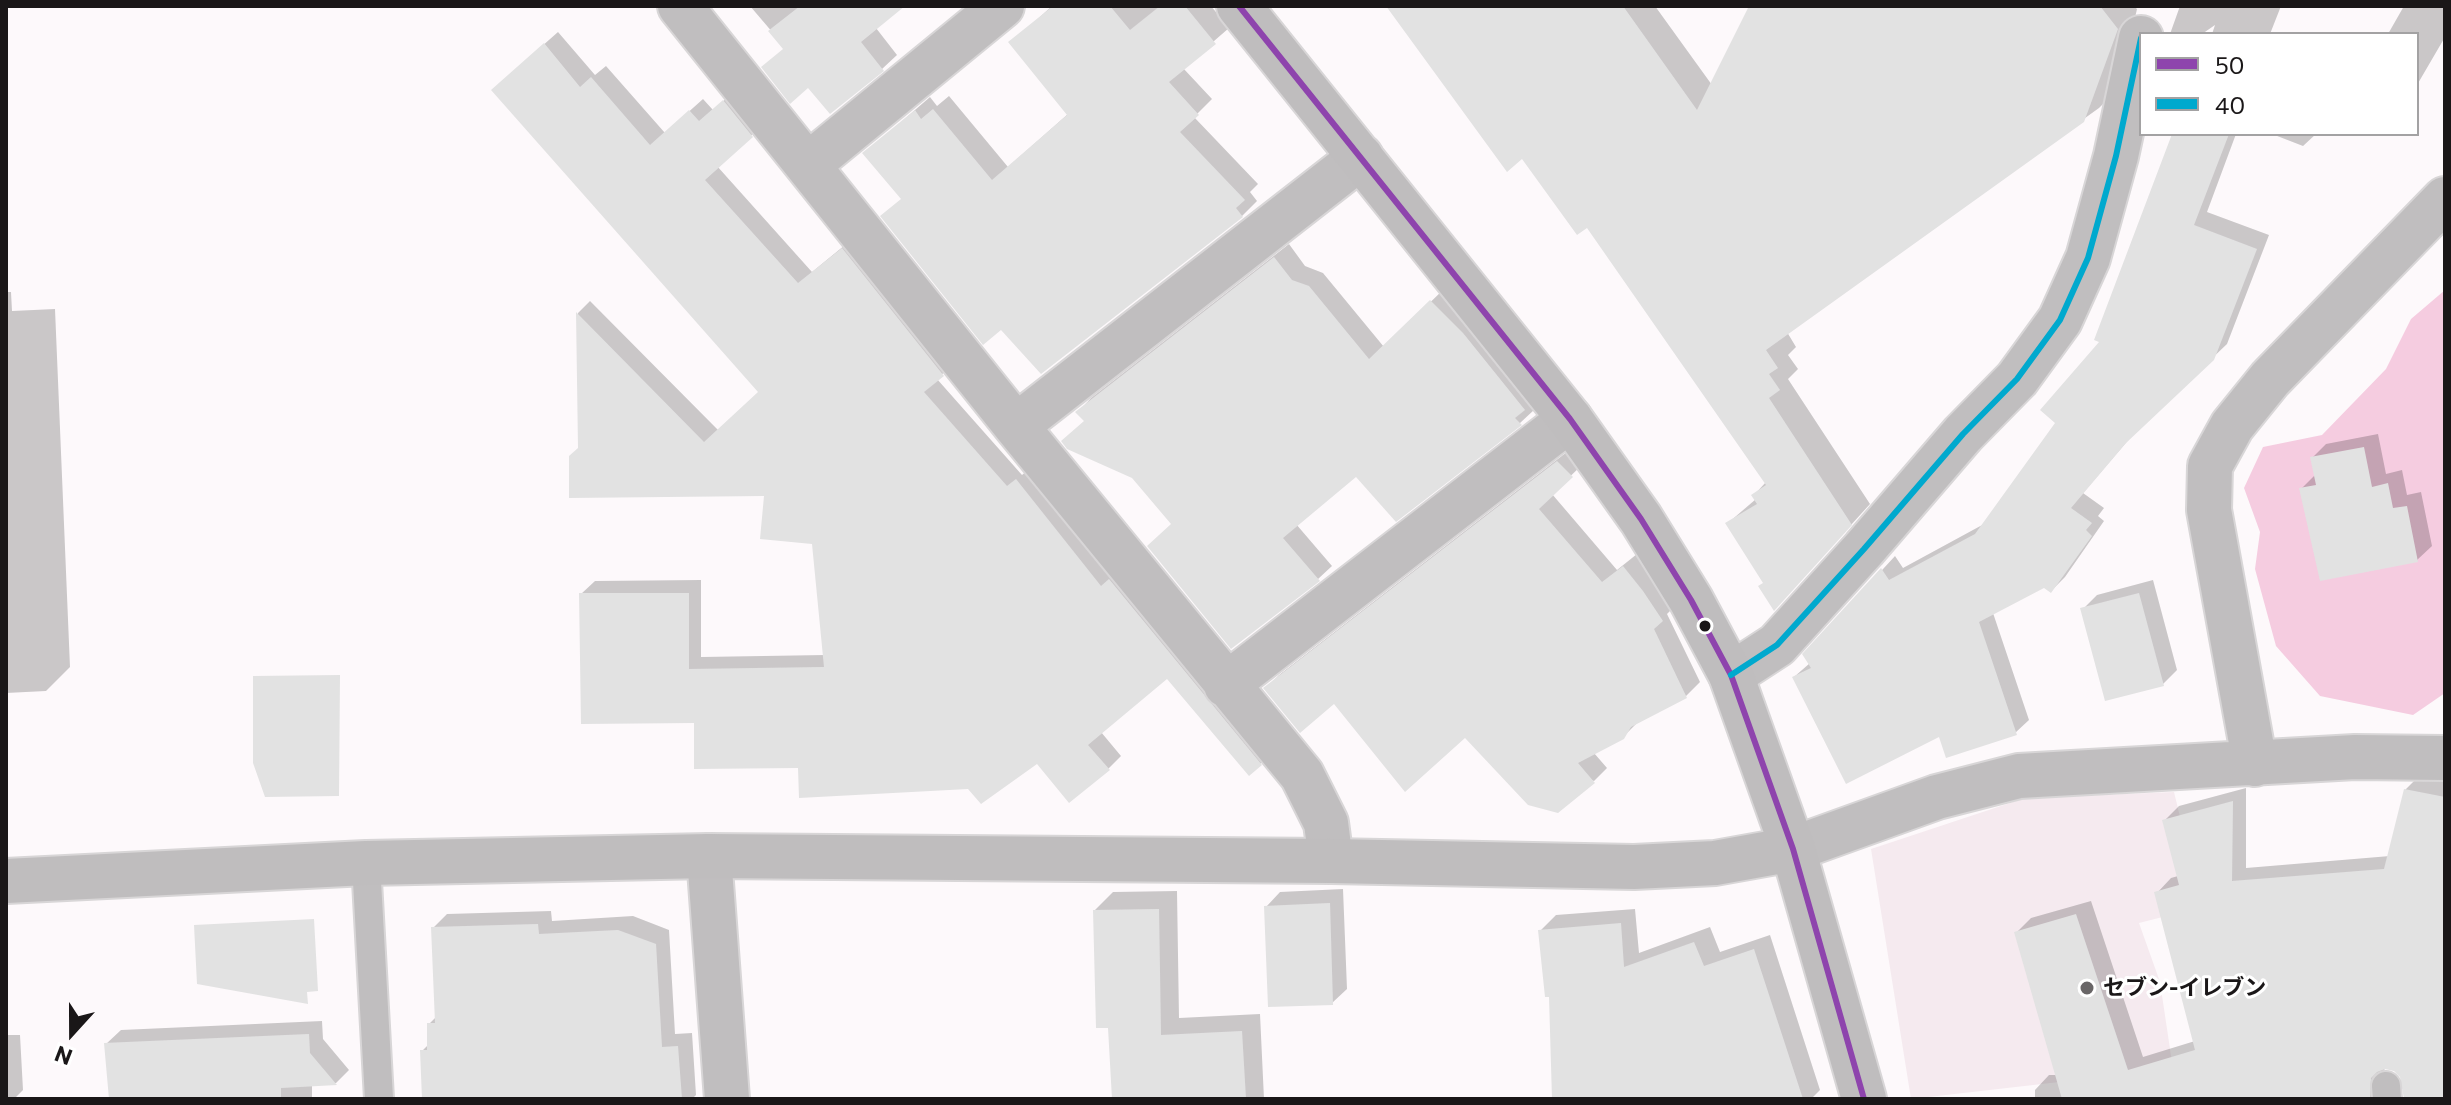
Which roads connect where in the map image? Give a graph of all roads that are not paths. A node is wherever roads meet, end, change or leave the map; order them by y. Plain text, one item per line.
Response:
1 (680, 6) edge
2 (1002, 6) edge
3 (1239, 6) edge
4 (2147, 6) edge
5 (2142, 32) edge
6 (2139, 46) edge
7 (1361, 157) junction
8 (808, 165) junction
9 (2445, 199) edge
10 (1570, 419) junction
11 (1016, 426) junction
12 (1731, 675) junction
13 (1226, 685) junction
14 (2445, 758) edge
15 (2255, 764) junction
16 (1793, 849) junction
17 (709, 856) junction
18 (1331, 861) junction
19 (366, 863) junction
20 (6, 881) edge
21 (379, 1099) edge
22 (727, 1099) edge
23 (1864, 1099) edge

1 - 8 street
2 - 8 street
3 - 7 street
4 - 5 street
6 - 12 street
7 - 10 street
7 - 11 street
8 - 11 street
9 - 15 street
10 - 12 street
10 - 13 street
11 - 13 street
12 - 16 street
13 - 18 street
14 - 15 street
15 - 16 street
16 - 18 street
16 - 23 street
17 - 18 street
17 - 19 street
17 - 22 street
19 - 20 street
19 - 21 lane

